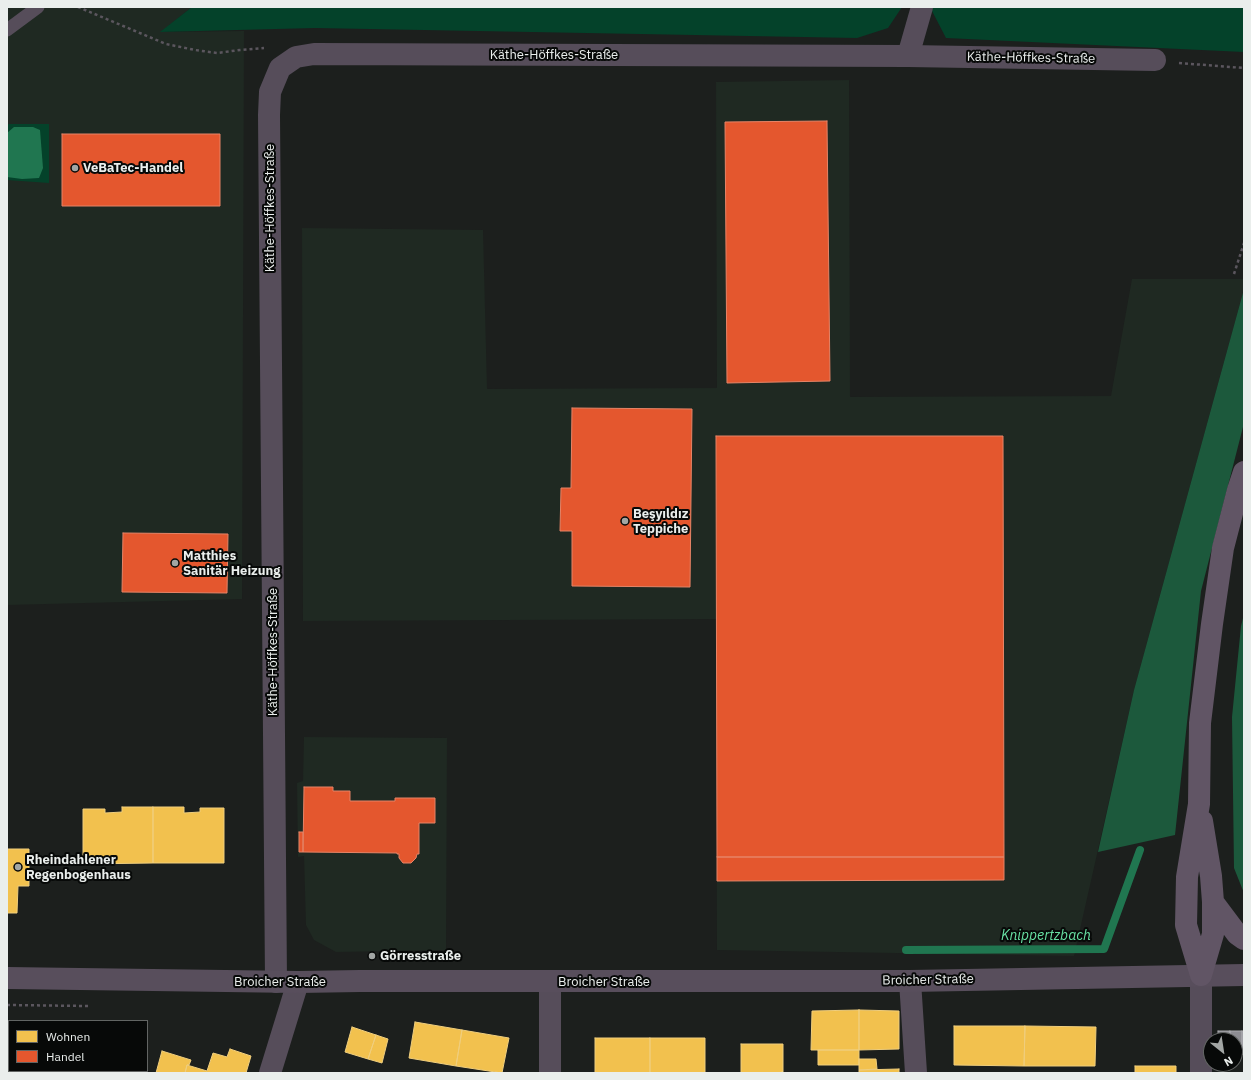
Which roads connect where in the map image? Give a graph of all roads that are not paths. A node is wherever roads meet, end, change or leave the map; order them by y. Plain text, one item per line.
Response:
1 (38, 7) edge
2 (922, 7) edge
3 (7, 30) edge
4 (908, 56) junction
5 (1155, 60) road end
6 (1244, 472) edge
7 (1199, 804) junction
8 (1213, 902) junction
9 (1244, 939) edge
10 (1201, 975) junction
11 (1244, 975) edge
12 (7, 978) edge
13 (910, 981) junction
14 (276, 982) junction
15 (298, 982) junction
16 (550, 982) junction
17 (270, 1073) edge
18 (550, 1073) edge
19 (916, 1073) edge
20 (1201, 1073) edge

1 - 3 lane
2 - 4 street
4 - 5 street, Käthe-Höffkes-Straße
4 - 14 street, Käthe-Höffkes-Straße
6 - 7 main road
7 - 8 main road
7 - 10 main road
8 - 9 main road
8 - 10 main road
10 - 11 street, Broicher Straße
10 - 13 street, Broicher Straße
10 - 20 street
12 - 14 street, Broicher Straße
13 - 16 street, Broicher Straße
13 - 19 street
14 - 15 street, Broicher Straße
15 - 16 street, Broicher Straße
15 - 17 street
16 - 18 street

